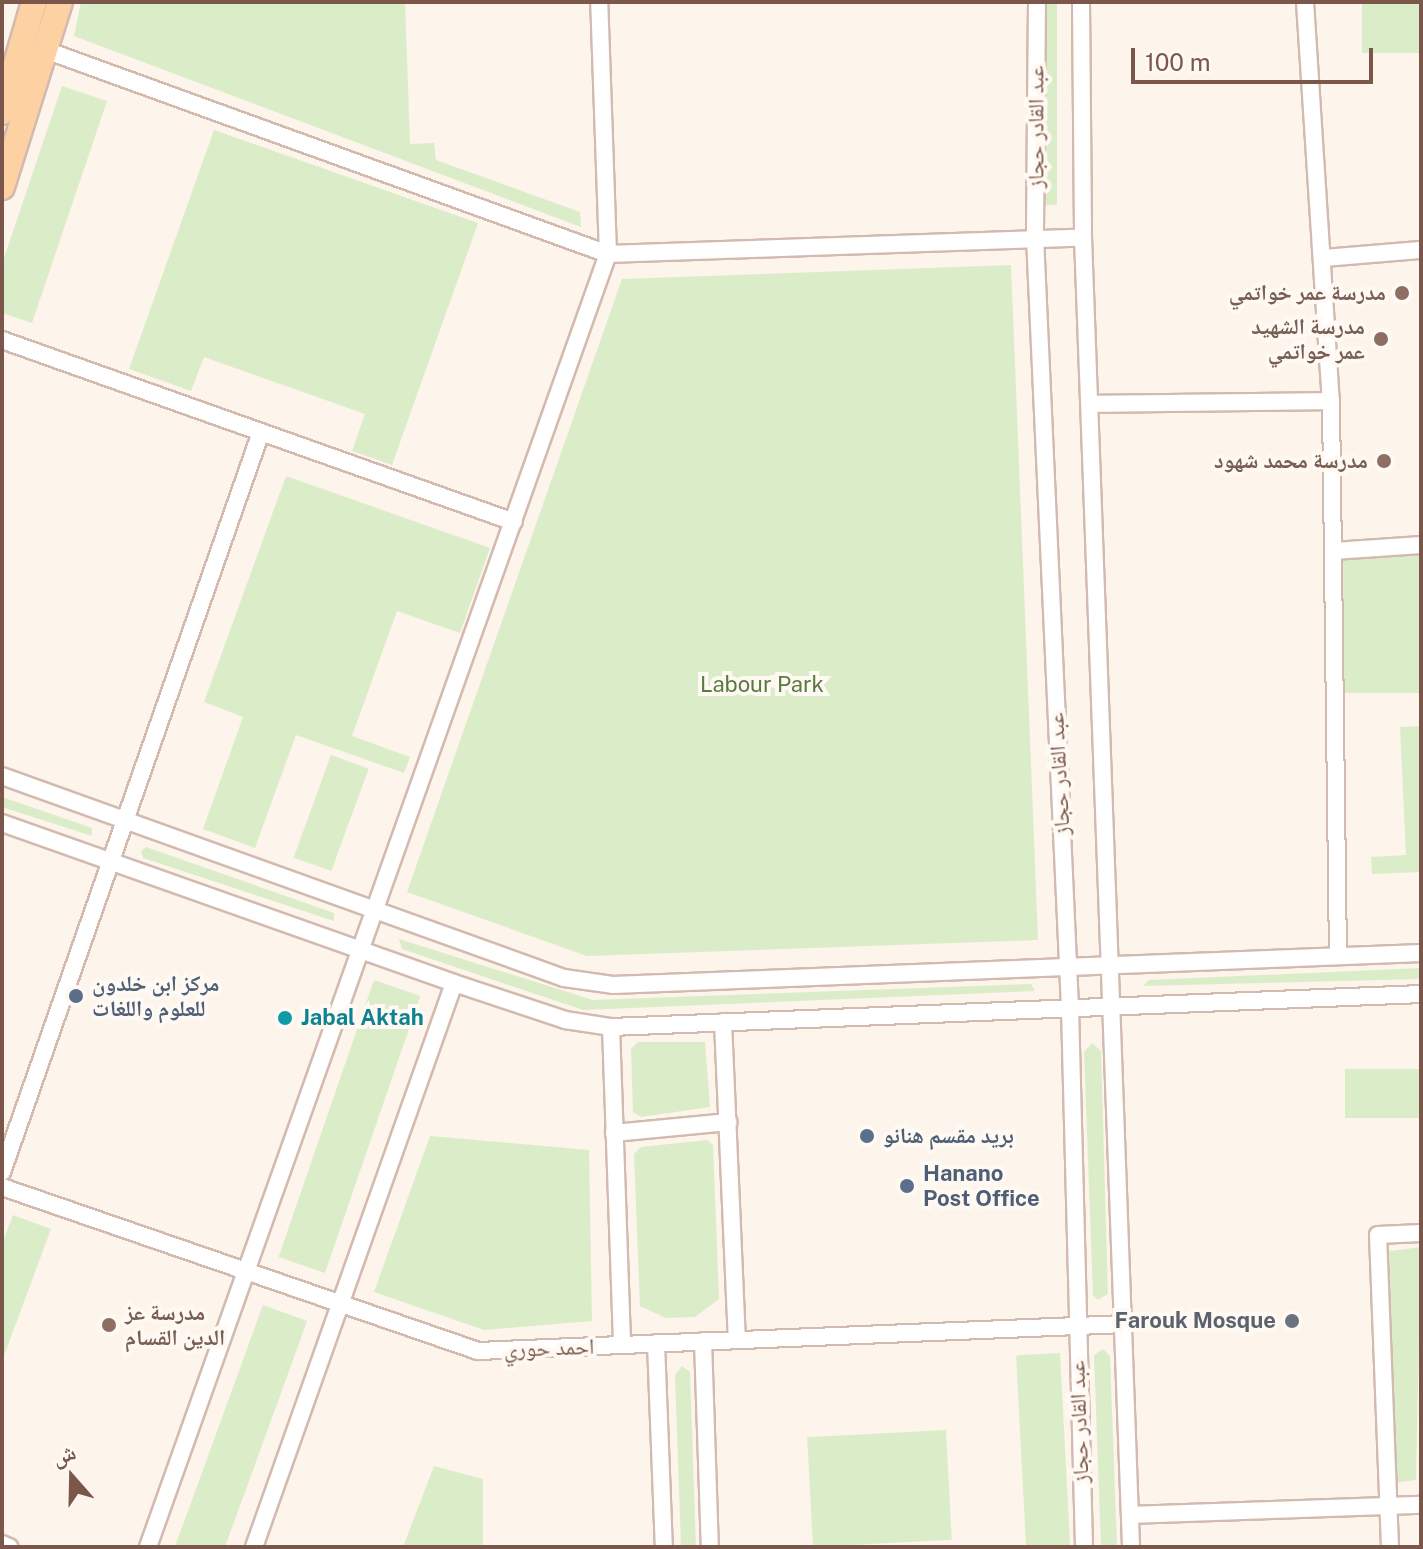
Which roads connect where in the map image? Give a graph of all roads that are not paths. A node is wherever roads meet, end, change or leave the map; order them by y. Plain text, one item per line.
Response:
1 (34, 2) edge
2 (60, 2) edge
3 (599, 2) edge
4 (1037, 2) edge
5 (1081, 2) edge
6 (1305, 2) edge
7 (48, 51) junction
8 (2, 112) edge
9 (2, 187) edge
10 (1035, 237) junction
11 (1083, 237) junction
12 (1421, 250) edge
13 (608, 254) junction
14 (1323, 258) junction
15 (2, 340) edge
16 (1331, 401) junction
17 (1090, 404) junction
18 (261, 432) junction
19 (514, 522) junction
20 (1421, 545) edge
21 (1334, 551) junction
22 (2, 776) edge
23 (125, 821) junction
24 (2, 823) edge
25 (111, 861) junction
26 (372, 910) junction
27 (359, 950) junction
28 (1421, 953) edge
29 (1338, 956) junction
30 (1112, 965) junction
31 (1068, 967) junction
32 (454, 983) junction
33 (1421, 994) edge
34 (1114, 1006) junction
35 (1070, 1008) junction
36 (723, 1022) junction
37 (611, 1027) junction
38 (728, 1122) junction
39 (614, 1133) junction
40 (2, 1172) edge
41 (2, 1187) edge
42 (1421, 1233) edge
43 (245, 1271) junction
44 (341, 1304) junction
45 (1124, 1324) junction
46 (1076, 1326) junction
47 (737, 1340) junction
48 (703, 1341) junction
49 (656, 1343) junction
50 (622, 1345) junction
51 (1421, 1505) edge
52 (1388, 1506) junction
53 (1130, 1515) junction
54 (2, 1544) edge
55 (9, 1547) edge
56 (148, 1547) edge
57 (254, 1547) edge
58 (664, 1547) edge
59 (710, 1547) edge
60 (1084, 1547) edge
61 (1131, 1547) edge
62 (1390, 1547) edge

1 - 8 main road
2 - 7 main road
3 - 13 street
4 - 10 street, عبد القادر حجاز
5 - 11 street, عبد القادر حجاز
6 - 14 street
7 - 9 main road
7 - 13 street
10 - 11 street
10 - 13 street
10 - 31 street, عبد القادر حجاز
11 - 17 street, عبد القادر حجاز
12 - 14 street
13 - 19 street
14 - 16 street
15 - 18 street
16 - 17 street
16 - 21 street
17 - 30 street, عبد القادر حجاز
18 - 19 street
18 - 23 street
19 - 26 street
20 - 21 street
21 - 29 street
22 - 23 street
23 - 25 street
23 - 26 street
24 - 25 street
25 - 27 street
25 - 40 street
26 - 27 street
26 - 31 street
27 - 32 street
27 - 43 street
28 - 29 street
29 - 30 street
30 - 31 street
30 - 34 street, عبد القادر حجاز
31 - 35 street, عبد القادر حجاز
32 - 37 street
32 - 44 street
33 - 34 street
34 - 35 street
34 - 45 street, عبد القادر حجاز
35 - 36 street
35 - 46 street, عبد القادر حجاز
36 - 37 street
36 - 38 street
37 - 39 street
38 - 39 street
38 - 47 street
39 - 50 street
41 - 43 street, احمد حوري
42 - 52 street
43 - 44 street, احمد حوري
43 - 56 street
44 - 50 street, احمد حوري
44 - 57 street
45 - 46 street, احمد حوري
45 - 53 street, عبد القادر حجاز
46 - 47 street, احمد حوري
46 - 60 street, عبد القادر حجاز
47 - 48 street, احمد حوري
48 - 49 street, احمد حوري
48 - 59 street
49 - 50 street, احمد حوري
49 - 58 street
51 - 52 street
52 - 53 street
52 - 62 street
53 - 61 street, عبد القادر حجاز
54 - 55 street

